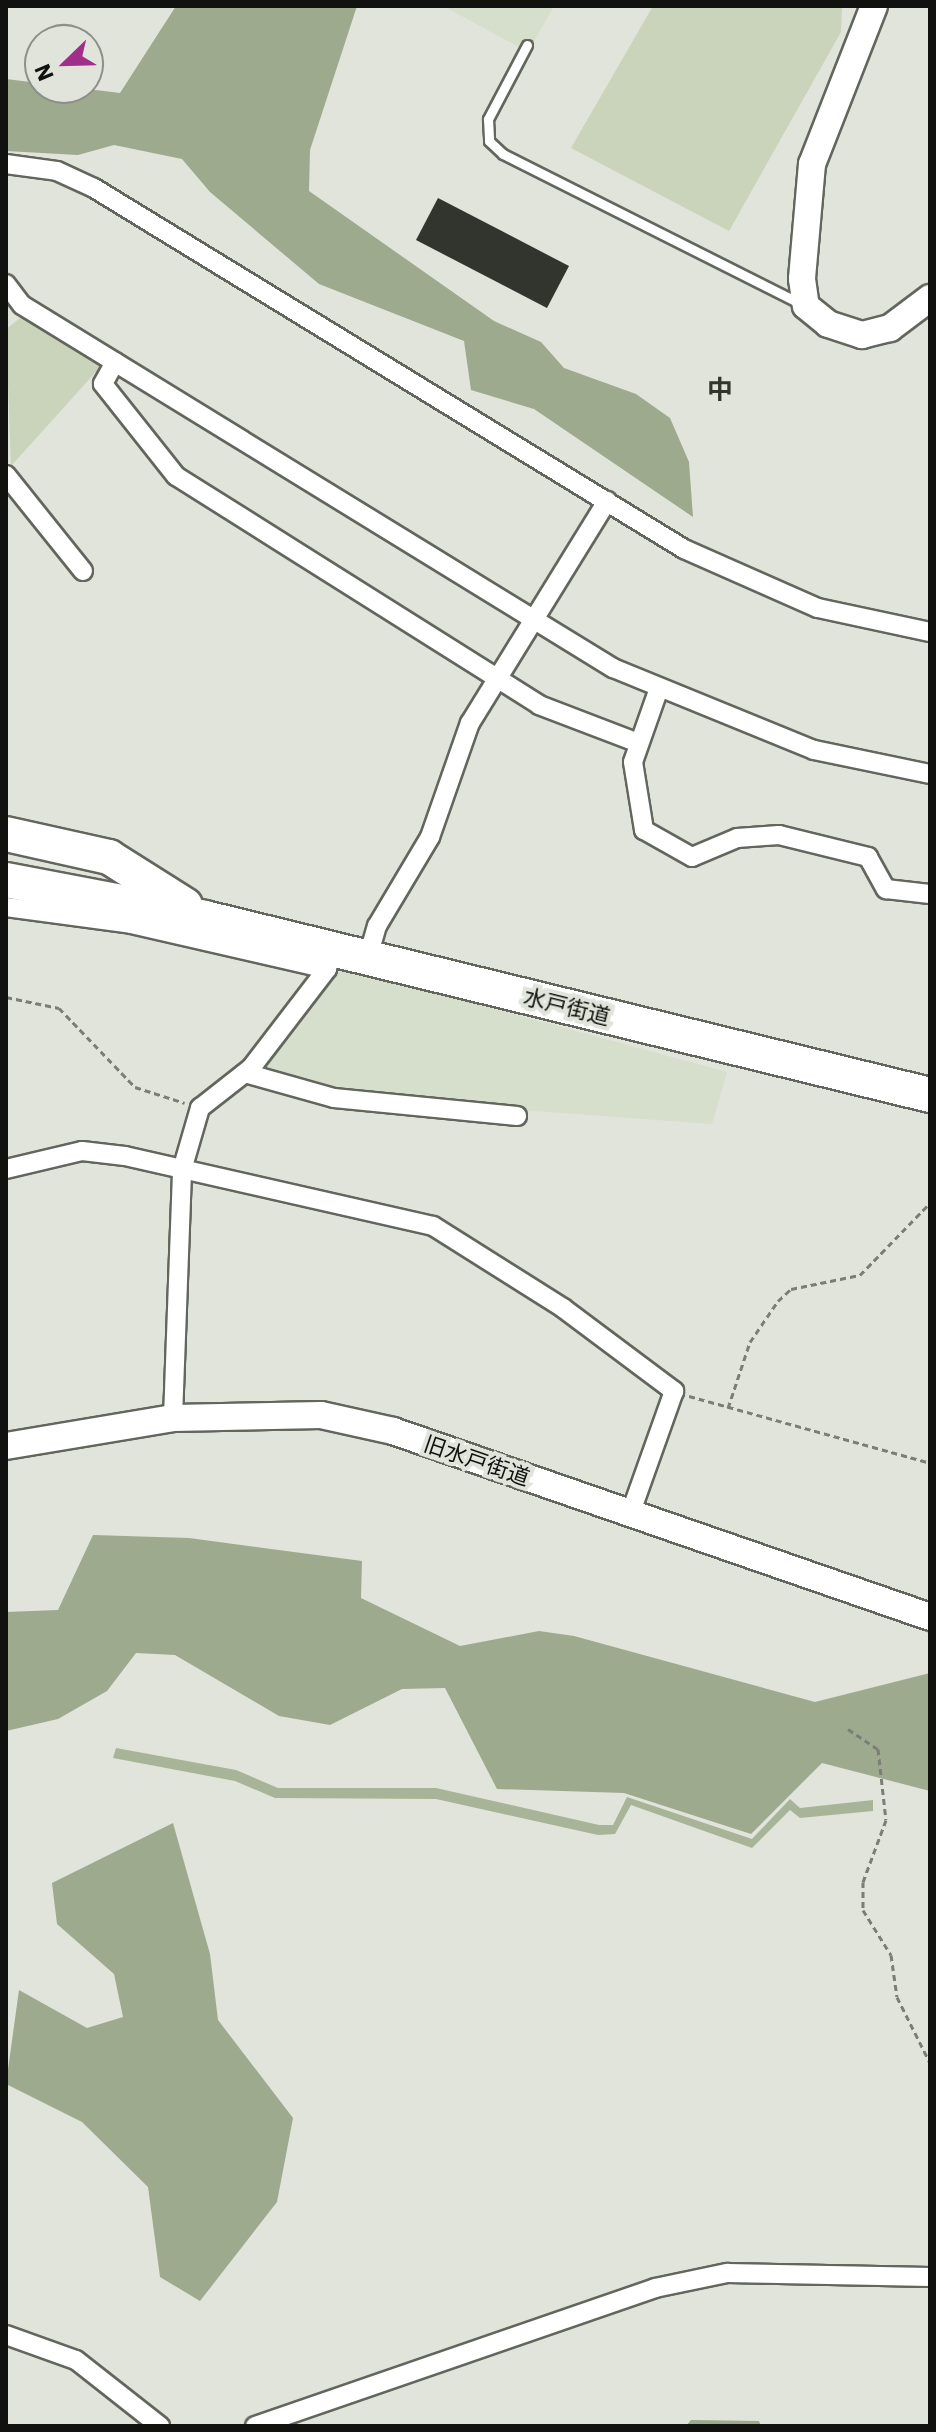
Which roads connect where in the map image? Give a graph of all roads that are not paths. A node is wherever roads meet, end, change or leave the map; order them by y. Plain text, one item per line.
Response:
1 (874, 6) edge
2 (527, 45) dead end
3 (6, 164) edge
4 (6, 284) edge
5 (930, 298) edge
6 (22, 305) junction
7 (806, 306) junction
8 (6, 318) edge
9 (115, 362) junction
10 (6, 475) edge
11 (607, 501) junction
12 (83, 571) dead end
13 (533, 620) junction
14 (930, 632) edge
15 (497, 678) junction
16 (658, 691) junction
17 (636, 742) junction
18 (930, 774) edge
19 (6, 834) edge
20 (6, 880) edge
21 (930, 894) edge
22 (6, 907) edge
23 (205, 918) junction
24 (368, 957) junction
25 (329, 959) junction
26 (245, 1073) junction
27 (930, 1095) edge
28 (517, 1116) dead end
29 (6, 1169) edge
30 (182, 1170) junction
31 (173, 1418) junction
32 (6, 1446) edge
33 (631, 1512) junction
34 (930, 1617) edge
35 (930, 2277) edge
36 (6, 2335) edge
37 (160, 2426) edge
38 (255, 2426) edge

1 - 7 street
2 - 7 lane
3 - 11 street
4 - 6 street
5 - 7 street
6 - 8 street
6 - 9 street
9 - 13 street
9 - 15 street
10 - 12 street
11 - 13 street
11 - 14 street
13 - 15 street
13 - 16 street
15 - 17 street
15 - 24 street
16 - 17 street
16 - 18 street
17 - 21 street
19 - 23 highway
20 - 23 highway, 水戸街道
22 - 25 street
23 - 25 highway, 水戸街道
24 - 25 highway, 水戸街道
24 - 27 highway, 水戸街道
25 - 26 street
26 - 28 street
26 - 30 street
29 - 30 street
30 - 31 street
30 - 33 street
31 - 32 street, 旧水戸街道
31 - 33 street, 旧水戸街道
33 - 34 street, 旧水戸街道
35 - 38 street
36 - 37 street

